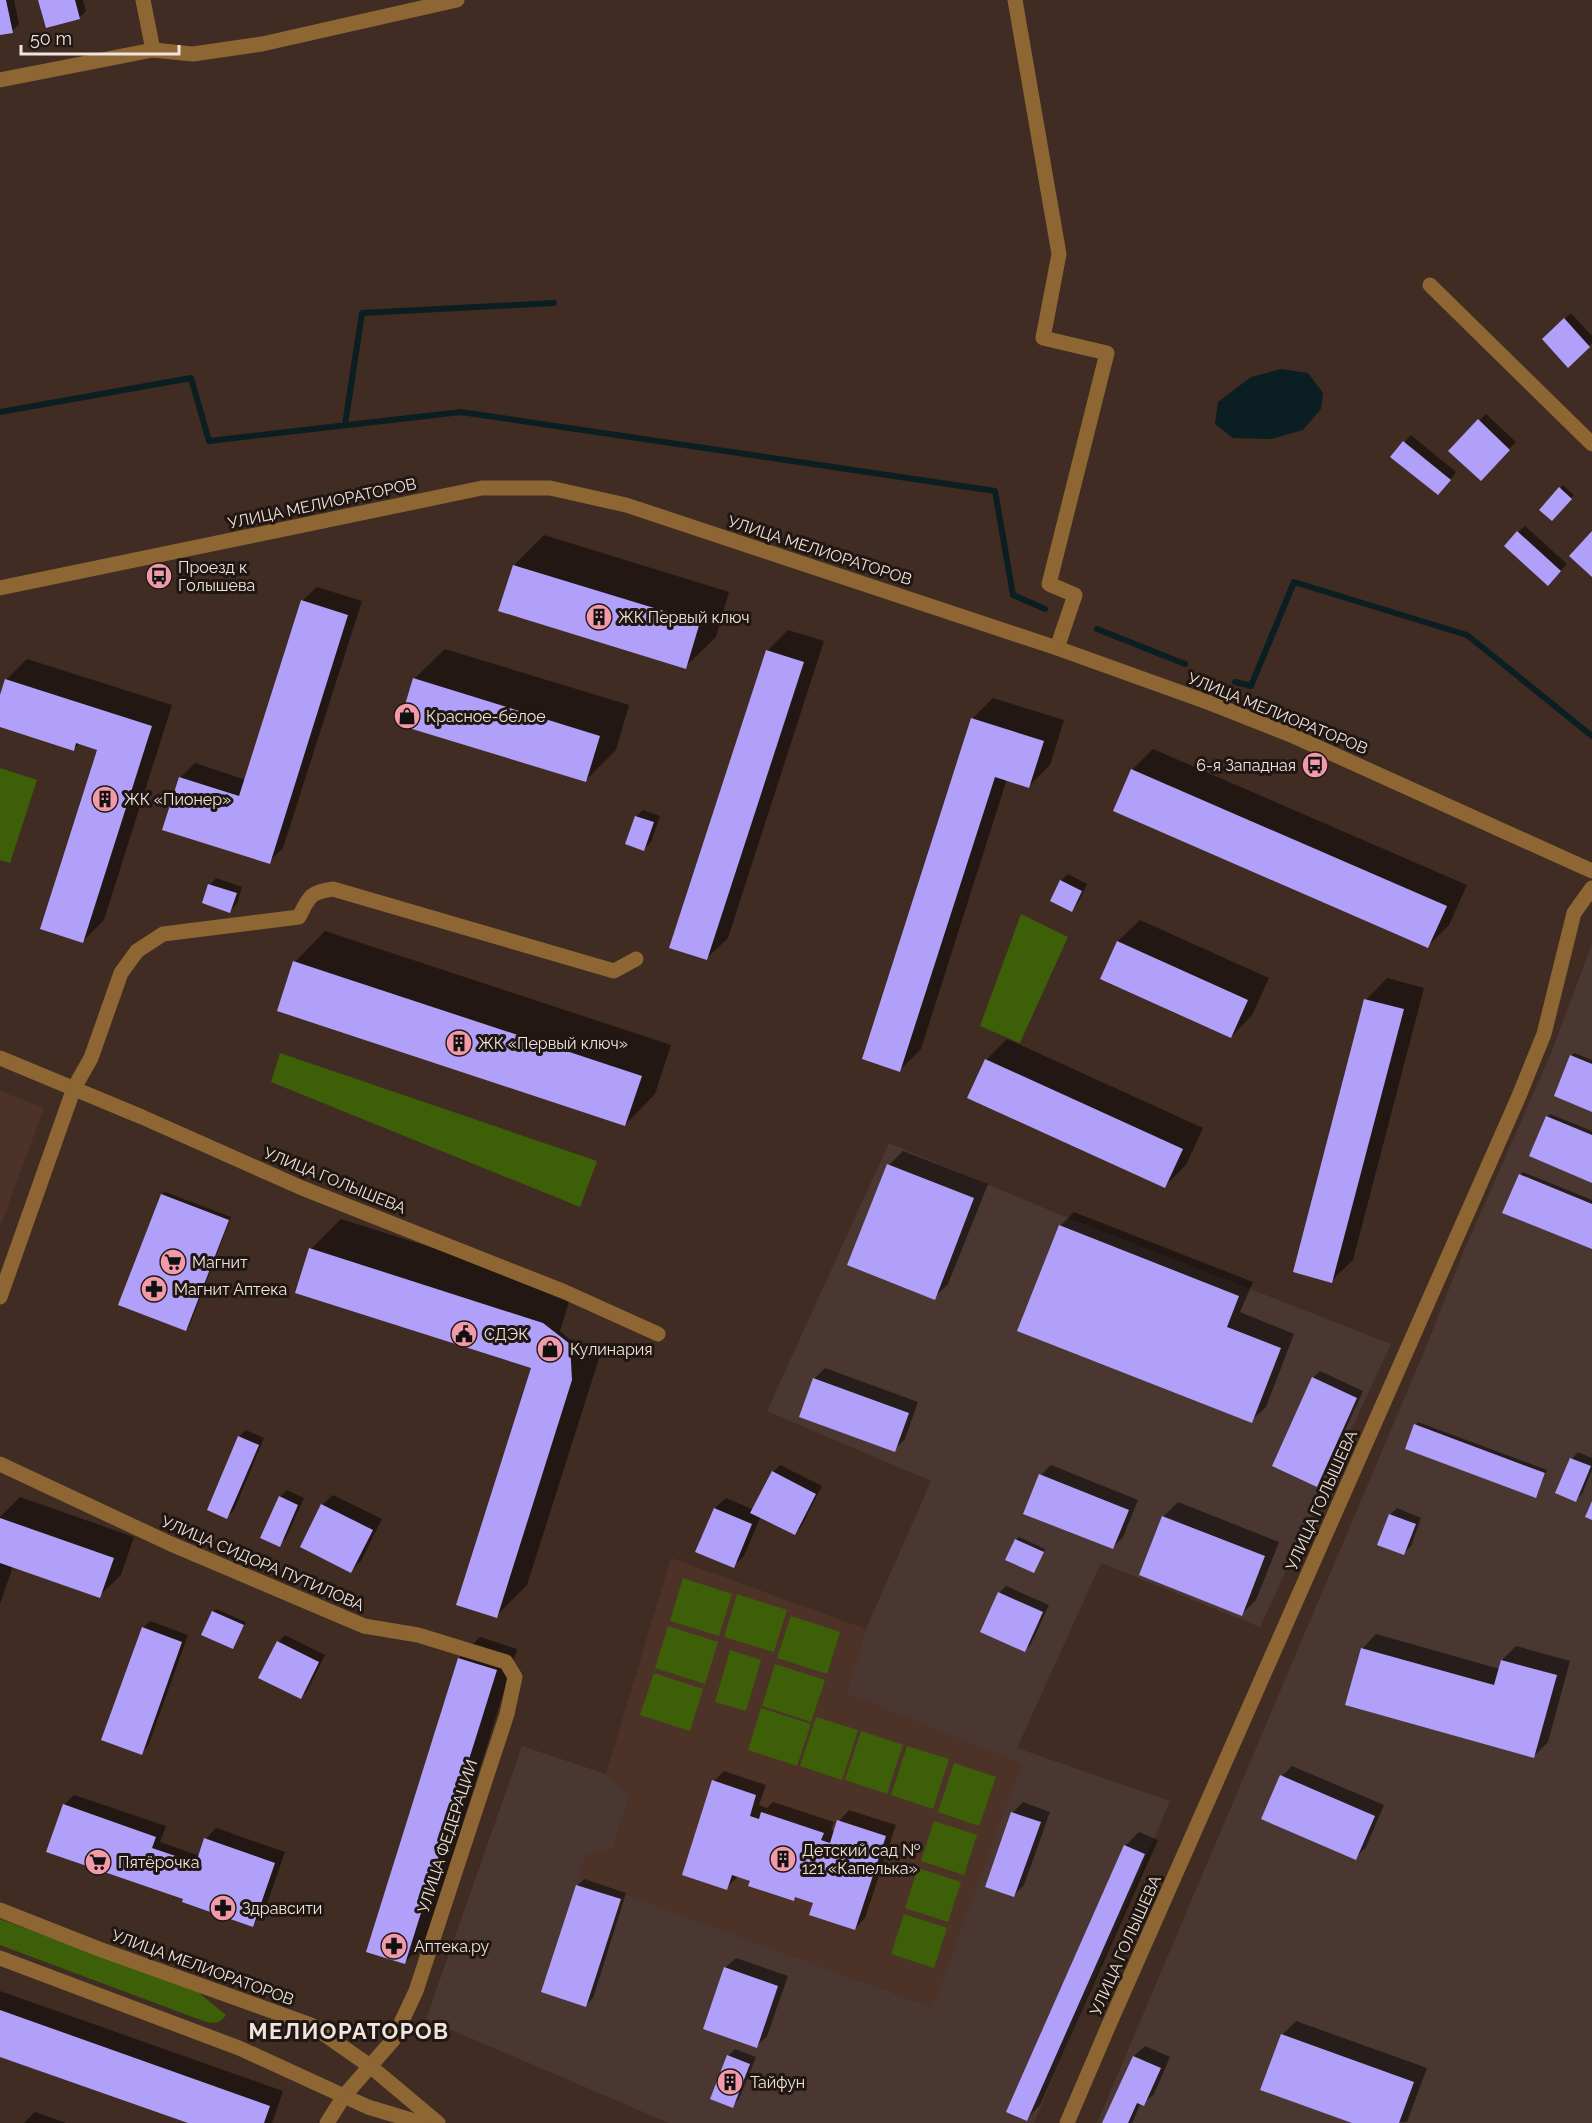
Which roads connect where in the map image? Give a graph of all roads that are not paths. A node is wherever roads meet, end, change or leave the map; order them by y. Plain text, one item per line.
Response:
1 (143, 0) edge
2 (457, 0) edge
3 (1015, 0) edge
4 (153, 50) junction
5 (0, 80) edge
6 (1430, 285) dead end
7 (1592, 444) edge
8 (0, 588) edge
9 (1057, 648) junction
10 (1592, 871) edge
11 (1592, 888) edge
12 (636, 959) dead end
13 (0, 1058) edge
14 (74, 1088) junction
15 (0, 1298) edge
16 (658, 1334) dead end
17 (0, 1464) edge
18 (515, 1677) joint
19 (0, 1910) edge
20 (0, 1958) edge
21 (370, 2066) junction
22 (344, 2096) junction
23 (327, 2123) edge
24 (421, 2123) edge
25 (438, 2123) edge
26 (1067, 2123) edge

1 - 4 street
2 - 4 street
3 - 9 street
4 - 5 street
6 - 7 street
8 - 9 street, УЛИЦА МЕЛИОРАТОРОВ
9 - 10 street, УЛИЦА МЕЛИОРАТОРОВ
11 - 26 street, УЛИЦА ГОЛЫШЕВА
12 - 14 street
13 - 14 street, УЛИЦА ГОЛЫШЕВА
14 - 15 street
14 - 16 street, УЛИЦА ГОЛЫШЕВА
17 - 18 street, УЛИЦА СИДОРА ПУТИЛОВА
18 - 21 street, УЛИЦА ФЕДЕРАЦИИ
19 - 21 street, УЛИЦА МЕЛИОРАТОРОВ
20 - 22 street
21 - 22 street, УЛИЦА ФЕДЕРАЦИИ
21 - 25 street, УЛИЦА МЕЛИОРАТОРОВ
22 - 23 street, УЛИЦА ФЕДЕРАЦИИ
22 - 24 street

